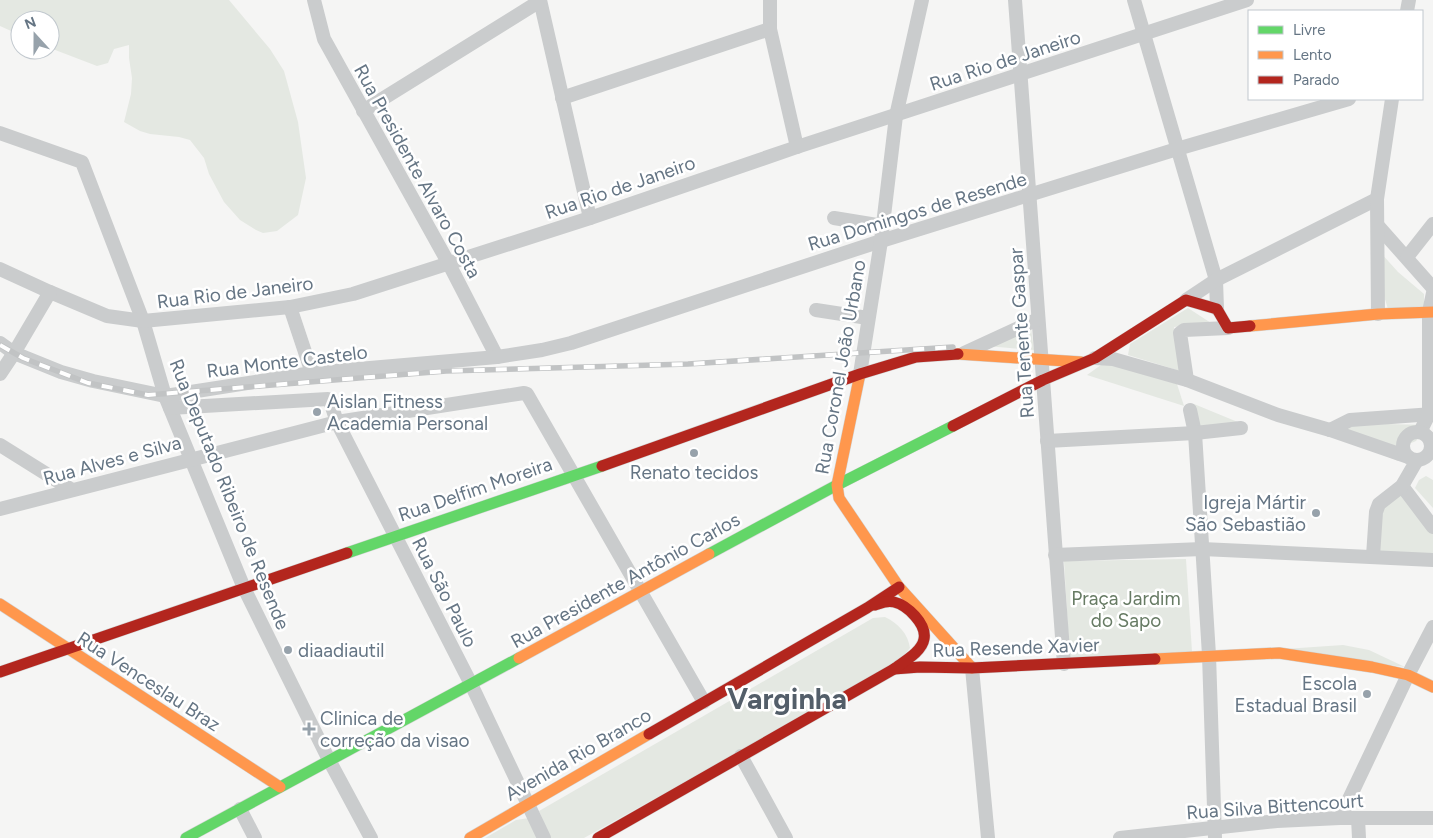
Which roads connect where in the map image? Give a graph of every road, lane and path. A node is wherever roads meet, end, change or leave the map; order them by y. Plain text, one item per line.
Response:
1 (314, 0) edge
2 (540, 0) edge
3 (770, 0) edge
4 (922, 0) edge
5 (1015, 0) edge
6 (1134, 0) edge
7 (1247, 0) edge
8 (770, 29) junction
9 (1144, 34) junction
10 (1020, 74) junction
11 (562, 98) junction
12 (1346, 100) edge
13 (1392, 100) edge
14 (363, 111) junction
15 (896, 116) junction
16 (0, 133) edge
17 (797, 147) junction
18 (1178, 149) junction
19 (1029, 196) junction
20 (1377, 198) junction
21 (590, 218) junction
22 (834, 218) dead end
23 (1433, 224) edge
24 (883, 226) junction
25 (1378, 226) junction
26 (881, 241) junction
27 (1407, 257) junction
28 (448, 264) junction
29 (0, 268) edge
30 (1216, 280) junction
31 (1433, 288) edge
32 (50, 292) junction
33 (1433, 293) edge
34 (1186, 300) junction
35 (290, 306) junction
36 (1217, 309) junction
37 (816, 310) dead end
38 (1431, 312) edge
39 (1378, 314) junction
40 (868, 318) junction
41 (1038, 319) junction
42 (143, 321) junction
43 (1228, 328) junction
44 (0, 343) edge
45 (14, 353) junction
46 (964, 354) junction
47 (497, 357) junction
48 (1041, 359) junction
49 (1090, 360) junction
50 (312, 373) junction
51 (0, 374) edge
52 (860, 374) junction
53 (1043, 380) junction
54 (1187, 380) junction
55 (167, 402) junction
56 (1190, 410) dead end
57 (1431, 414) edge
58 (337, 422) junction
59 (1242, 428) dead end
60 (1330, 430) junction
61 (1420, 432) junction
62 (1195, 433) junction
63 (1047, 441) junction
64 (0, 445) edge
65 (192, 459) junction
66 (1415, 459) junction
67 (1433, 466) edge
68 (573, 476) junction
69 (838, 485) junction
70 (1402, 486) junction
71 (72, 490) junction
72 (0, 509) edge
73 (1433, 527) edge
74 (396, 536) junction
75 (1202, 549) junction
76 (1055, 554) junction
77 (1373, 556) junction
78 (1433, 560) edge
79 (899, 587) junction
80 (244, 588) junction
81 (641, 591) junction
82 (0, 604) edge
83 (867, 608) junction
84 (1433, 627) edge
85 (68, 648) junction
86 (1209, 655) junction
87 (1064, 664) junction
88 (972, 668) junction
89 (894, 670) junction
90 (0, 672) edge
91 (1408, 675) junction
92 (471, 684) junction
93 (1433, 687) edge
94 (704, 702) junction
95 (741, 756) junction
96 (329, 760) junction
97 (280, 787) junction
98 (528, 803) junction
99 (240, 809) junction
100 (1340, 818) junction
101 (1358, 818) junction
102 (1433, 818) edge
103 (1216, 833) edge
104 (187, 838) edge
105 (256, 838) edge
106 (371, 838) edge
107 (470, 838) edge
108 (544, 838) edge
109 (598, 838) edge
110 (786, 838) edge
111 (988, 838) edge
112 (1120, 838) edge
113 (1359, 838) edge

1 - 14 street, Rua Presidente Alvaro Costa
2 - 11 street
2 - 14 street
3 - 8 street
4 - 15 street, Rua Coronel João Urbano
5 - 10 street, Rua Tenente Gaspar
6 - 9 street
7 - 9 street, Rua Rio de Janeiro
8 - 11 street
8 - 17 street
9 - 10 street, Rua Rio de Janeiro
9 - 18 street
10 - 15 street, Rua Rio de Janeiro
10 - 19 street, Rua Tenente Gaspar
11 - 21 street
12 - 18 street, Rua Domingos de Resende
13 - 20 street
14 - 28 street, Rua Presidente Alvaro Costa
15 - 17 street, Rua Rio de Janeiro
15 - 24 street, Rua Coronel João Urbano
16 - 42 street, Rua Deputado Ribeiro de Resende
17 - 21 street, Rua Rio de Janeiro
18 - 19 street, Rua Domingos de Resende
18 - 30 street
19 - 26 street, Rua Domingos de Resende
19 - 41 street, Rua Tenente Gaspar
20 - 25 street
20 - 30 street
21 - 28 street, Rua Rio de Janeiro
22 - 24 street
23 - 27 street
24 - 26 street, Rua Coronel João Urbano
25 - 27 street
25 - 39 street
26 - 40 street, Rua Coronel João Urbano
26 - 47 street, Rua Domingos de Resende
27 - 31 street
28 - 35 street, Rua Rio de Janeiro
28 - 47 street, Rua Presidente Alvaro Costa
29 - 32 street, Rua Rio de Janeiro
30 - 34 street
30 - 36 street
32 - 42 street, Rua Rio de Janeiro
32 - 45 street
33 - 38 street
34 - 36 main road
34 - 49 main road, Rua Presidente Antônio Carlos
35 - 42 street, Rua Rio de Janeiro
35 - 50 street
36 - 43 main road
37 - 40 street
38 - 39 main road
38 - 57 street
39 - 43 main road
40 - 52 street, Rua Coronel João Urbano
41 - 46 street, Rua Delfim Moreira
41 - 48 street, Rua Tenente Gaspar
42 - 55 street, Rua Deputado Ribeiro de Resende
43 - 54 street
44 - 45 street, Rua Monte Castelo
45 - 51 street
45 - 55 street, Rua Monte Castelo
46 - 48 main road, Rua Delfim Moreira
46 - 52 main road, Rua Delfim Moreira
47 - 50 street, Rua Monte Castelo
48 - 49 main road, Rua Delfim Moreira
48 - 53 street, Rua Tenente Gaspar
49 - 53 main road, Rua Presidente Antônio Carlos
49 - 54 street
50 - 55 street, Rua Monte Castelo
52 - 68 main road, Rua Delfim Moreira
52 - 69 main road, Rua Coronel João Urbano
53 - 63 street, Rua Tenente Gaspar
53 - 69 main road, Rua Presidente Antônio Carlos
54 - 60 street
55 - 58 street, Rua São Paulo
55 - 65 street, Rua Deputado Ribeiro de Resende
56 - 62 street
57 - 60 street
57 - 61 street
58 - 65 street, Rua Alves e Silva
58 - 68 street, Rua Alves e Silva
58 - 74 street, Rua São Paulo
59 - 62 street
60 - 66 street
61 - 66 street
61 - 66 street
62 - 63 street
62 - 75 street
63 - 76 street, Rua Tenente Gaspar
64 - 71 street
65 - 71 street, Rua Alves e Silva
65 - 80 street, Rua Deputado Ribeiro de Resende
66 - 67 street
66 - 70 street
68 - 74 main road, Rua Delfim Moreira
68 - 81 street
69 - 79 main road, Rua Coronel João Urbano
69 - 81 main road, Rua Presidente Antônio Carlos
70 - 73 street
70 - 77 street
71 - 72 street, Rua Alves e Silva
74 - 80 main road, Rua Delfim Moreira
74 - 92 street, Rua São Paulo
75 - 76 street
75 - 77 street
75 - 86 street
76 - 87 street, Rua Tenente Gaspar
77 - 78 street
79 - 83 main road
79 - 88 main road, Rua Coronel João Urbano
80 - 85 main road, Rua Delfim Moreira
80 - 96 street, Rua Deputado Ribeiro de Resende
81 - 92 main road, Rua Presidente Antônio Carlos
81 - 94 street
82 - 85 main road, Rua Venceslau Braz
83 - 89 main road
83 - 94 main road, Avenida Rio Branco
84 - 91 street
85 - 90 main road, Rua Delfim Moreira
85 - 97 main road, Rua Venceslau Braz
86 - 87 main road, Rua Resende Xavier
86 - 91 main road, Rua Resende Xavier
86 - 103 street
87 - 88 main road, Rua Resende Xavier
88 - 89 main road, Rua Resende Xavier
88 - 111 street
89 - 95 main road
91 - 93 main road, Rua Resende Xavier
91 - 100 street
92 - 96 main road, Rua Presidente Antônio Carlos
92 - 98 street, Rua São Paulo
94 - 98 main road, Avenida Rio Branco
95 - 109 main road
95 - 110 street
96 - 97 main road, Rua Presidente Antônio Carlos
96 - 106 street, Rua Deputado Ribeiro de Resende
97 - 99 main road, Rua Presidente Antônio Carlos
98 - 107 main road, Avenida Rio Branco
98 - 108 street, Rua São Paulo
99 - 104 main road, Rua Presidente Antônio Carlos
99 - 105 street
100 - 101 street, Rua Silva Bittencourt
100 - 103 street, Rua Silva Bittencourt
101 - 102 street, Rua Silva Bittencourt
101 - 113 street
103 - 112 street, Rua Silva Bittencourt

